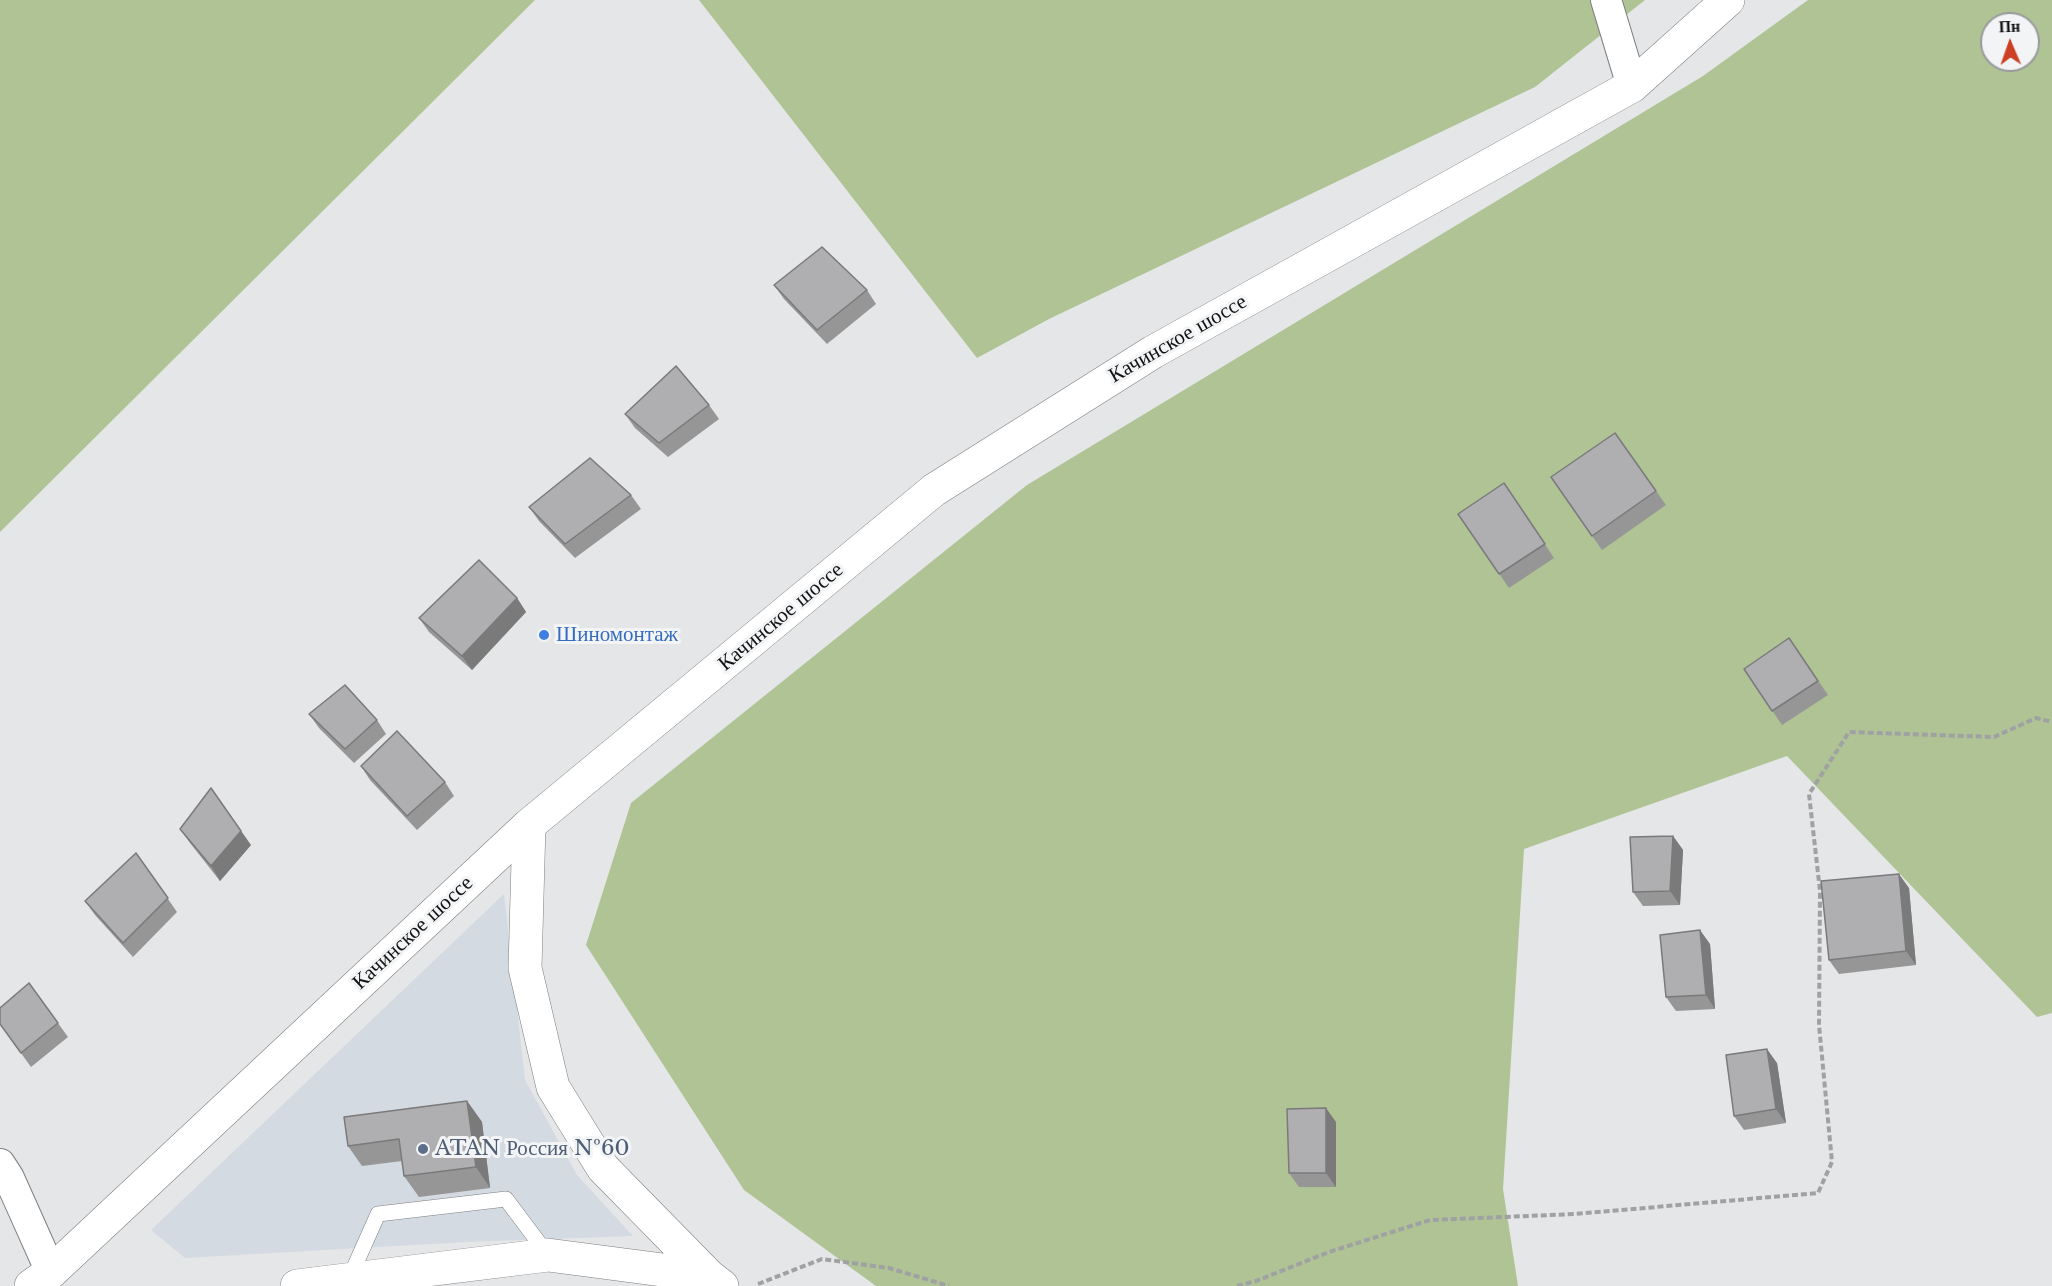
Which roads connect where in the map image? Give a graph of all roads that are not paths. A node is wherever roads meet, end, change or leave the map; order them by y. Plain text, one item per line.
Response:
1 (1605, 0) edge
2 (1728, 0) edge
3 (1632, 86) junction
4 (529, 825) junction
5 (0, 1164) edge
6 (548, 1255) junction
7 (41, 1279) edge
8 (349, 1280) junction
9 (715, 1281) edge
10 (297, 1286) edge

1 - 3 street
2 - 3 main road, Качинское шоссе
3 - 4 main road, Качинское шоссе
4 - 7 main road, Качинское шоссе
4 - 9 main road
5 - 7 street
6 - 8 main road
6 - 8 lane
6 - 9 main road
8 - 10 main road

